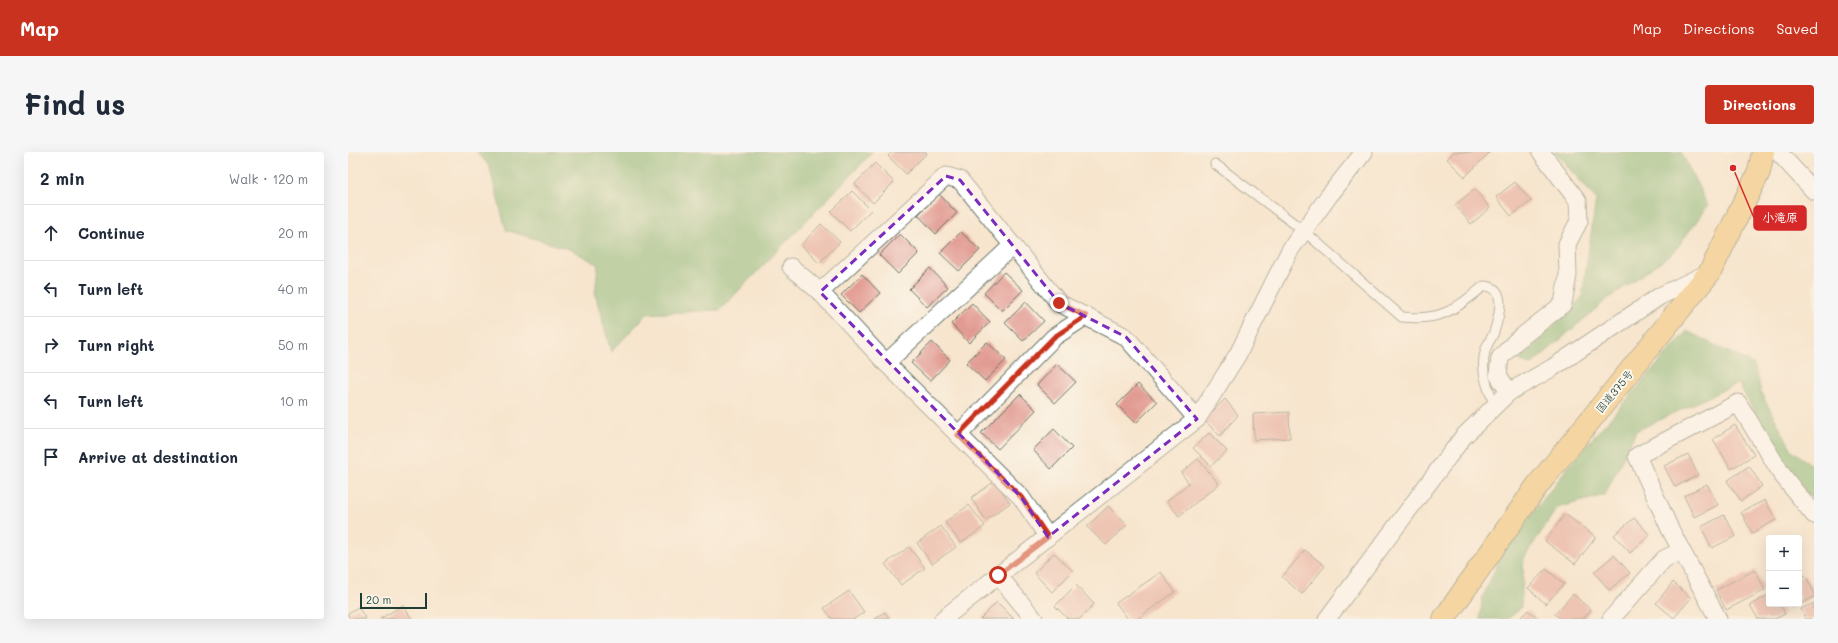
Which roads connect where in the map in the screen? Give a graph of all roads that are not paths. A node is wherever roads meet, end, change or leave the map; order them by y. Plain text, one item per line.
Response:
1 (1364, 152) edge
2 (1541, 152) edge
3 (1763, 152) edge
4 (1778, 152) edge
5 (1215, 164) dead end
6 (1814, 191) edge
7 (1304, 231) junction
8 (1013, 245) junction
9 (791, 267) dead end
10 (1710, 272) junction
11 (820, 292) junction
12 (1086, 316) junction
13 (886, 363) junction
14 (1509, 392) junction
15 (1495, 406) junction
16 (1197, 419) junction
17 (958, 435) junction
18 (1814, 515) edge
19 (1048, 537) junction
20 (1682, 551) junction
21 (998, 575) junction
22 (943, 619) edge
23 (1034, 619) edge
24 (1327, 619) edge
25 (1444, 619) edge
26 (1611, 619) edge
27 (1718, 619) edge

1 - 7 street
2 - 14 street
3 - 10 highway, 国道375号
4 - 6 street
5 - 7 lane
7 - 15 lane
7 - 16 street
8 - 11 street
8 - 12 street
8 - 13 street
9 - 11 street
10 - 14 street
10 - 25 highway, 国道375号
11 - 13 street
12 - 16 street
12 - 17 street
13 - 17 street
14 - 15 street
15 - 24 street
16 - 19 street
17 - 19 street
18 - 20 street
19 - 21 street
20 - 26 street
20 - 27 street
21 - 22 street
21 - 23 street

